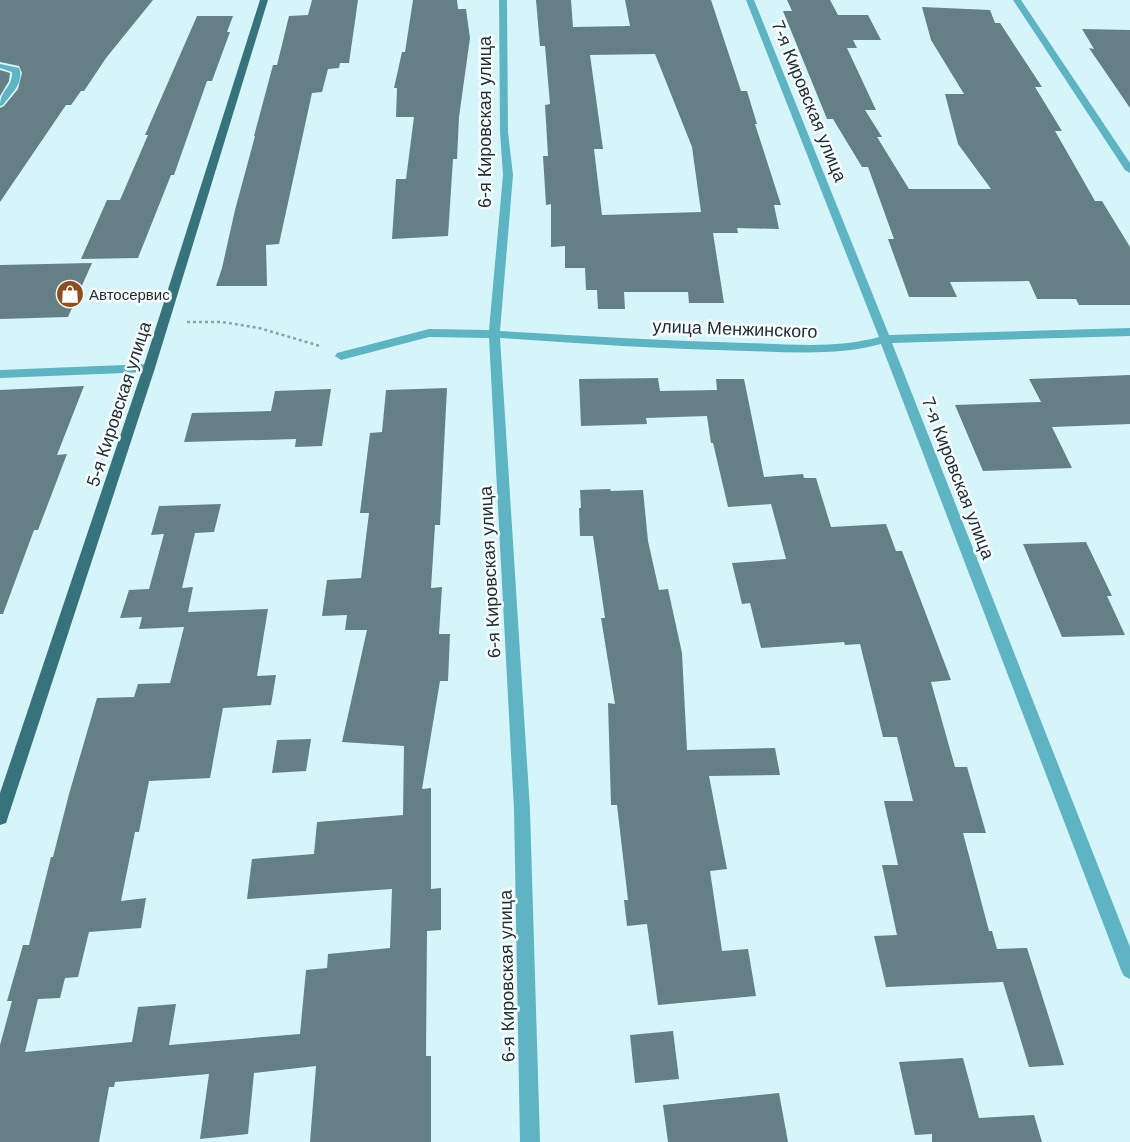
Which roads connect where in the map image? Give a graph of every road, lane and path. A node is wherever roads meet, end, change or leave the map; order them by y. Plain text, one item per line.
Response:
1 (264, 0) edge
2 (502, 0) edge
3 (750, 0) edge
4 (1017, 0) edge
5 (0, 66) edge
6 (0, 104) edge
7 (1130, 170) edge
8 (164, 322) junction
9 (1130, 332) edge
10 (494, 333) junction
11 (885, 339) junction
12 (342, 356) joint
13 (150, 368) junction
14 (0, 374) edge
15 (0, 817) edge
16 (1130, 970) edge
17 (530, 1142) edge

1 - 8 main road, 5-я Кировская улица
2 - 10 street, 6-я Кировская улица
3 - 11 street, 7-я Кировская улица
4 - 7 street
5 - 6 street
8 - 12 path
8 - 13 main road, 5-я Кировская улица
9 - 11 street, улица Менжинского
10 - 11 street, улица Менжинского
10 - 12 street, улица Менжинского
10 - 17 street, 6-я Кировская улица
11 - 16 street, 7-я Кировская улица
13 - 14 street
13 - 15 main road, 5-я Кировская улица

